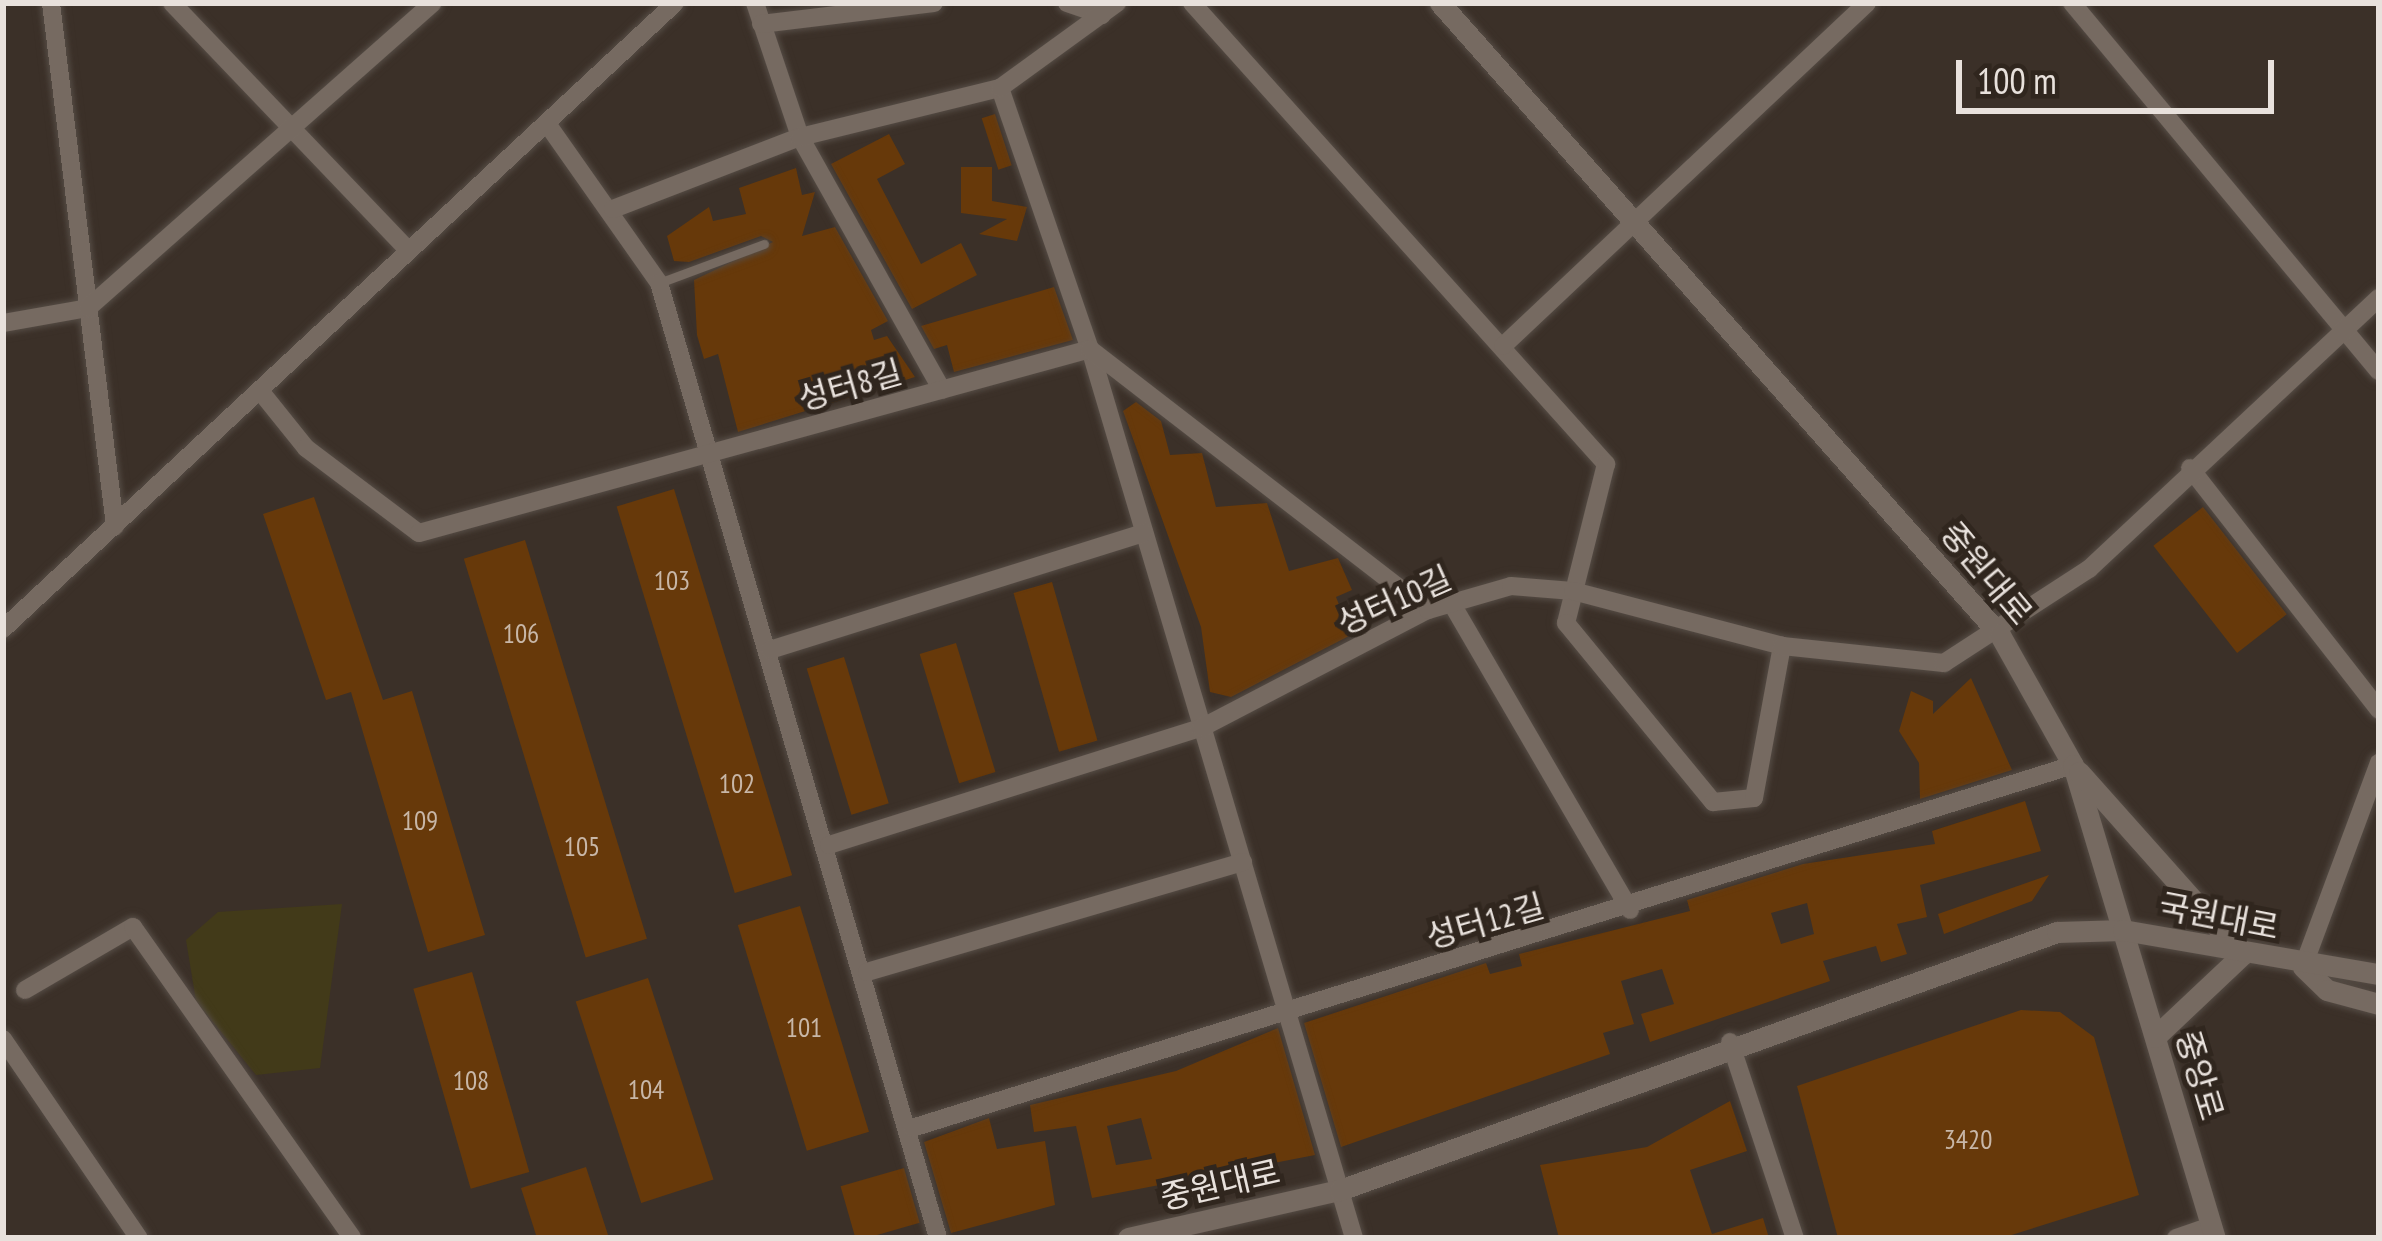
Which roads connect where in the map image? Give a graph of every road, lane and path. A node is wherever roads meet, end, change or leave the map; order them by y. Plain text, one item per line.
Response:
1 (51, 3) edge
2 (172, 3) edge
3 (434, 3) edge
4 (675, 3) edge
5 (755, 3) edge
6 (934, 3) edge
7 (1067, 3) edge
8 (1192, 3) edge
9 (1440, 3) edge
10 (1867, 3) edge
11 (2072, 3) edge
12 (1110, 9) edge
13 (761, 24) junction
14 (1000, 88) junction
15 (548, 125) junction
16 (291, 132) junction
17 (800, 137) junction
18 (613, 209) junction
19 (1635, 219) junction
20 (764, 244) dead end
21 (408, 250) junction
22 (659, 283) junction
23 (2379, 298) edge
24 (88, 308) junction
25 (3, 323) edge
26 (2341, 337) junction
27 (1503, 346) junction
28 (1090, 349) junction
29 (2379, 371) edge
30 (941, 390) junction
31 (262, 392) junction
32 (710, 458) junction
33 (2190, 468) junction
34 (115, 526) junction
35 (1144, 533) junction
36 (1573, 591) junction
37 (1453, 604) junction
38 (1428, 610) junction
39 (3, 628) edge
40 (2000, 634) junction
41 (1782, 646) junction
42 (770, 650) junction
43 (2379, 710) edge
44 (1201, 728) junction
45 (2379, 763) edge
46 (2073, 765) junction
47 (830, 845) junction
48 (1243, 862) junction
49 (1630, 910) junction
50 (2122, 930) junction
51 (2242, 956) junction
52 (2303, 967) junction
53 (867, 972) junction
54 (2379, 974) edge
55 (25, 990) dead end
56 (2379, 1004) edge
57 (1286, 1009) junction
58 (2155, 1037) junction
59 (3, 1039) edge
60 (1730, 1042) junction
61 (912, 1129) junction
62 (1340, 1190) junction
63 (1189, 1232) edge
64 (2213, 1232) edge
65 (140, 1238) edge
66 (352, 1238) edge
67 (938, 1238) edge
68 (1128, 1238) edge
69 (1354, 1238) edge
70 (1795, 1238) edge
71 (2176, 1238) edge

1 - 24 street
2 - 16 street
3 - 16 street
4 - 15 street
5 - 13 street
6 - 13 street
7 - 12 street
8 - 27 street
9 - 19 street, 중원대로
10 - 19 street
11 - 26 street
12 - 14 street
13 - 17 street
14 - 17 street
14 - 28 street
15 - 18 street
15 - 21 street
16 - 21 street
16 - 24 street
17 - 18 street
17 - 30 street
18 - 22 street
19 - 27 street
19 - 40 street, 중원대로
20 - 22 lane
21 - 31 street
22 - 32 street
23 - 26 street, 성터10길
24 - 25 street
24 - 34 street
26 - 29 street
26 - 33 street, 성터10길
27 - 36 street
28 - 30 street, 성터8길
28 - 35 street
28 - 38 street
30 - 32 street, 성터8길
31 - 32 street, 성터8길
31 - 34 street
32 - 42 street
33 - 40 street, 성터10길
33 - 43 street
34 - 39 street
35 - 42 street
35 - 44 street
36 - 37 street, 성터10길
36 - 41 street, 성터10길
36 - 41 street
37 - 38 street, 성터10길
37 - 49 street
38 - 44 street, 성터10길
40 - 41 street, 성터10길
40 - 46 street, 중원대로
42 - 47 street
44 - 47 street, 성터10길
44 - 48 street
45 - 52 street
46 - 49 street, 성터12길
46 - 50 street, 중원대로
46 - 51 street
47 - 53 street
48 - 53 street
48 - 57 street
49 - 57 street, 성터12길
50 - 51 street, 국원대로
50 - 58 street, 중앙로
50 - 60 street, 중원대로
51 - 52 street, 국원대로
51 - 58 street
52 - 54 street, 국원대로
52 - 56 street, 국원대로
53 - 61 street
55 - 66 street
57 - 61 street, 성터12길
57 - 62 street
58 - 64 street, 중앙로
59 - 65 street
60 - 62 street, 중원대로
60 - 70 street
61 - 67 street
62 - 63 street, 중원대로
62 - 69 street
63 - 68 street, 중원대로
64 - 71 street

